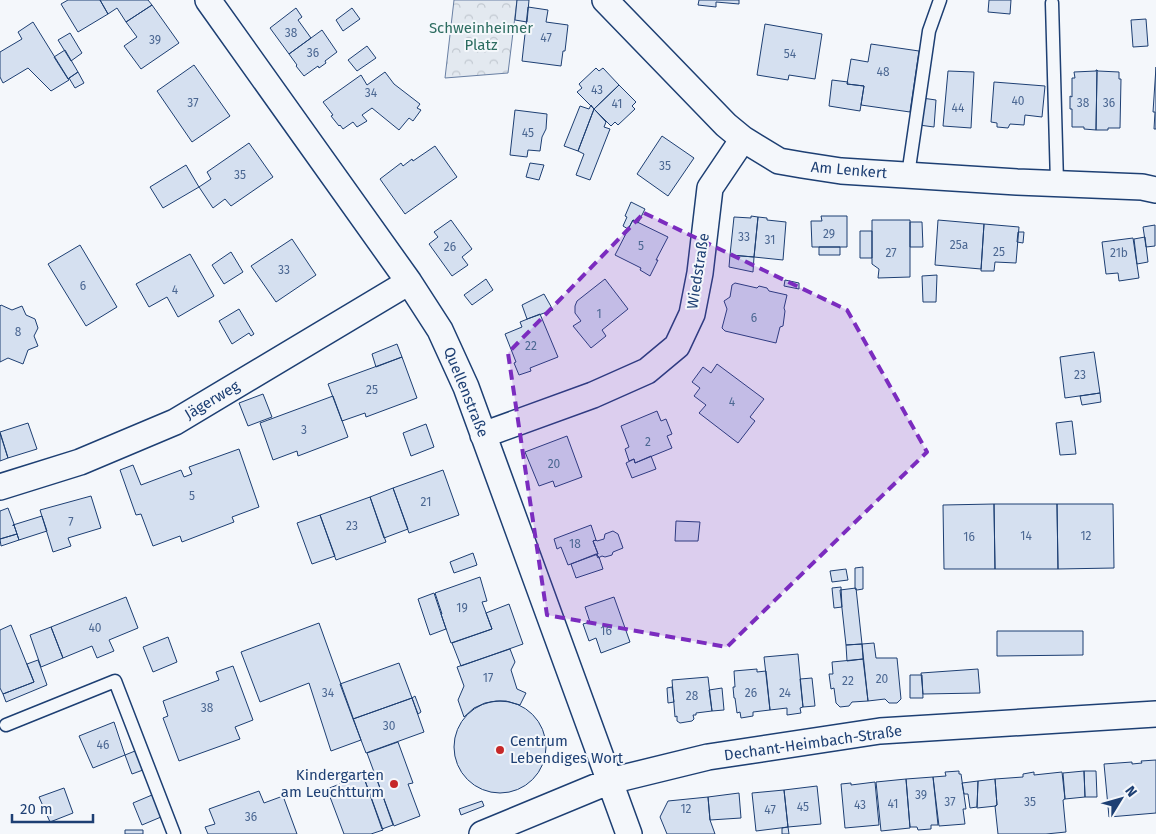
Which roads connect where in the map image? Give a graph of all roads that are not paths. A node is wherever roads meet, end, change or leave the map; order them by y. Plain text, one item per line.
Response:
1 (208, 0) edge
2 (605, 0) edge
3 (940, 0) edge
4 (1052, 3) dead end
5 (743, 139) junction
6 (908, 175) junction
7 (1056, 183) junction
8 (1156, 190) edge
9 (409, 282) junction
10 (483, 435) junction
11 (0, 487) edge
12 (1156, 714) edge
13 (6, 725) dead end
14 (610, 781) junction
15 (174, 834) edge
16 (482, 834) edge
17 (629, 834) edge

1 - 9 street, Quellenstraße
2 - 5 street, Am Lenkert
3 - 6 lane
4 - 7 lane
5 - 6 street, Am Lenkert
5 - 10 street, Wiedstraße
6 - 7 street, Am Lenkert
7 - 8 street, Am Lenkert
9 - 10 street, Quellenstraße
9 - 11 street, Jägerweg
10 - 14 street, Quellenstraße
12 - 14 street, Dechant-Heimbach-Straße
13 - 15 lane
14 - 16 street, Dechant-Heimbach-Straße
14 - 17 street, Quellenstraße

